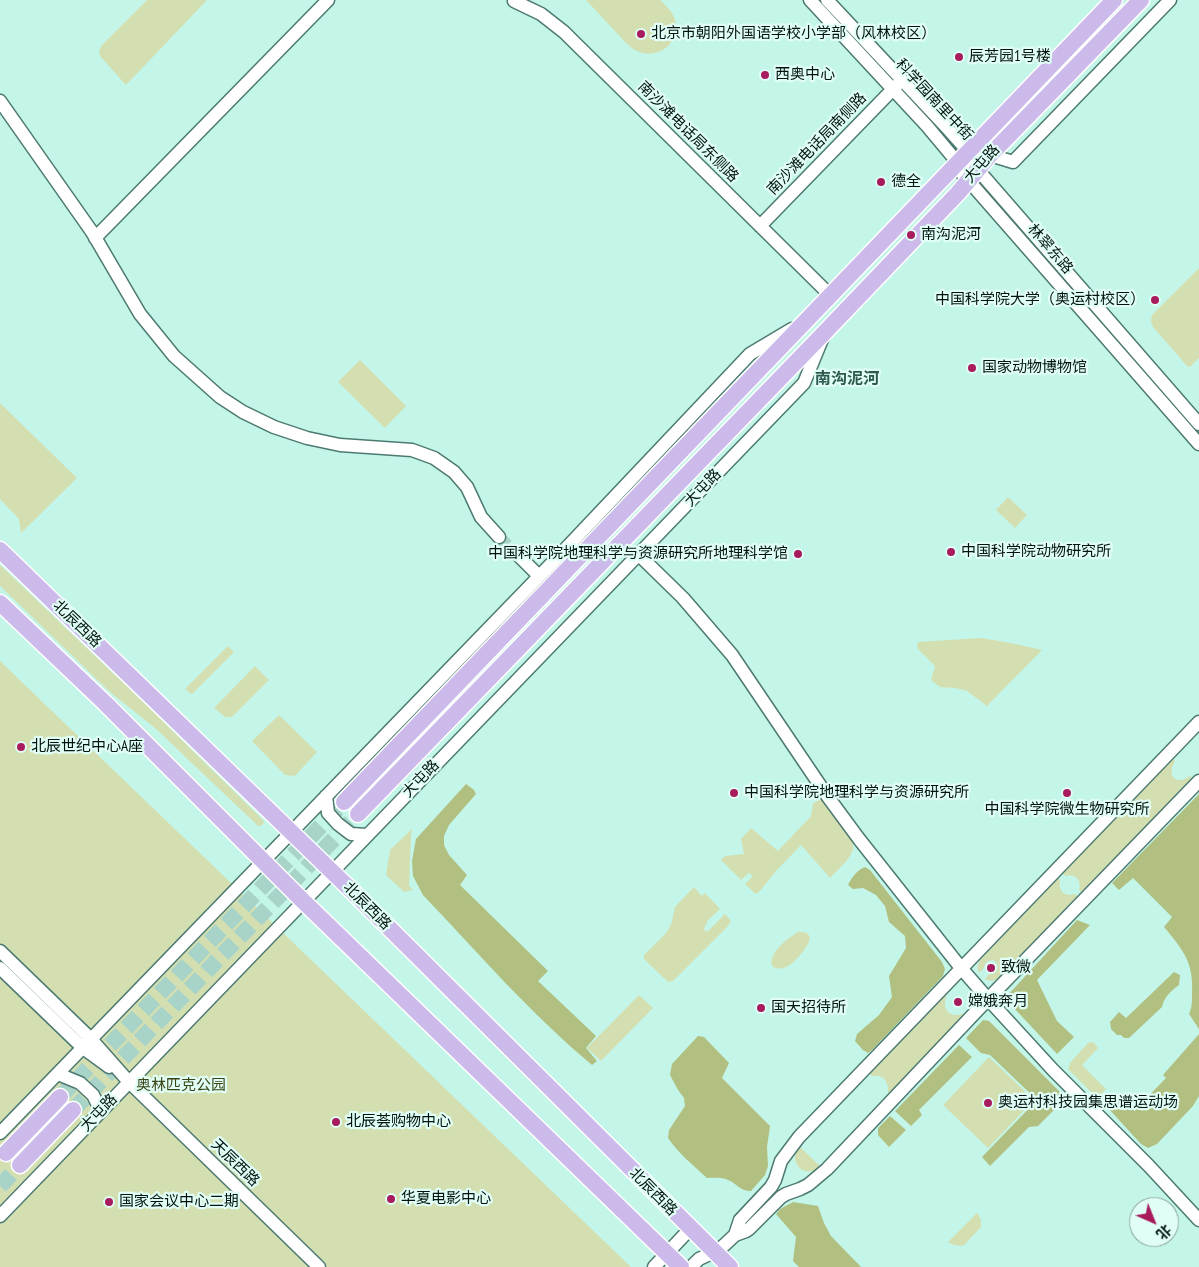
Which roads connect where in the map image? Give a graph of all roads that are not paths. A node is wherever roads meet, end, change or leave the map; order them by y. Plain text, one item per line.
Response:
1 (328, 0) edge
2 (810, 0) edge
3 (818, 0) edge
4 (828, 0) edge
5 (1114, 0) edge
6 (1141, 0) edge
7 (1170, 0) edge
8 (514, 1) edge
9 (895, 87) junction
10 (0, 101) edge
11 (962, 159) junction
12 (977, 169) junction
13 (760, 226) junction
14 (95, 238) junction
15 (831, 296) junction
16 (805, 322) junction
17 (826, 330) junction
18 (1199, 424) edge
19 (1199, 444) edge
20 (499, 537) tunnel mouth
21 (0, 550) edge
22 (638, 554) junction
23 (519, 556) tunnel mouth
24 (539, 576) junction
25 (0, 603) edge
26 (1199, 722) edge
27 (1199, 781) edge
28 (326, 796) junction
29 (344, 802) tunnel mouth
30 (358, 814) tunnel mouth
31 (291, 832) junction
32 (368, 835) junction
33 (264, 861) junction
34 (331, 871) junction
35 (303, 901) junction
36 (0, 951) edge
37 (0, 968) edge
38 (962, 968) junction
39 (988, 999) junction
40 (87, 1043) junction
41 (58, 1074) junction
42 (129, 1082) junction
43 (60, 1097) tunnel mouth
44 (73, 1110) tunnel mouth
45 (101, 1111) junction
46 (0, 1133) edge
47 (6, 1152) tunnel mouth
48 (20, 1165) tunnel mouth
49 (779, 1168) junction
50 (800, 1189) junction
51 (0, 1216) edge
52 (1199, 1220) edge
53 (690, 1229) junction
54 (735, 1235) junction
55 (713, 1252) junction
56 (667, 1254) junction
57 (319, 1267) edge
58 (654, 1267) edge
59 (680, 1267) edge
60 (691, 1267) edge
61 (730, 1267) edge

1 - 14 street
2 - 9 street
3 - 9 street, 科学园南里中街
4 - 11 street
5 - 11 main road, 大屯路
6 - 12 main road, 大屯路
7 - 12 street
8 - 13 street, 南沙滩电话局东侧路
9 - 11 street, 科学园南里中街
9 - 13 street, 南沙滩电话局南侧路
10 - 14 street
11 - 12 main road
11 - 15 main road, 大屯路
12 - 17 main road, 大屯路
12 - 18 street, 林翠东路
12 - 19 street, 林翠东路
13 - 15 street, 南沙滩电话局东侧路
14 - 20 street
15 - 16 main road, 大屯路
16 - 24 street, 大屯路
16 - 29 main road, 大屯路
17 - 22 street, 大屯路
17 - 30 main road, 大屯路
21 - 31 main road, 北辰西路
22 - 32 street, 大屯路
22 - 38 street
23 - 24 street
24 - 28 street, 大屯路
25 - 33 main road
26 - 38 street
27 - 39 street
28 - 31 street, 大屯路
28 - 32 street
31 - 33 street, 大屯路
31 - 34 main road, 北辰西路
32 - 34 street, 大屯路
33 - 35 main road
33 - 40 street, 大屯路
34 - 35 street, 大屯路
34 - 53 main road, 北辰西路
35 - 42 street, 大屯路
35 - 56 main road
36 - 40 street, 天辰西路
37 - 40 street, 天辰西路
38 - 39 street
38 - 49 street
39 - 50 street
39 - 52 street
40 - 41 street, 大屯路
40 - 42 street, 天辰西路
41 - 45 street
41 - 46 street, 大屯路
42 - 45 street, 大屯路
42 - 57 street, 天辰西路
43 - 47 main road
44 - 48 main road, 大屯路
45 - 51 street, 大屯路
49 - 50 street
49 - 54 street
50 - 54 street
53 - 55 main road, 北辰西路
53 - 56 street
54 - 55 street
55 - 60 street
55 - 61 main road, 北辰西路
56 - 58 street
56 - 59 main road

